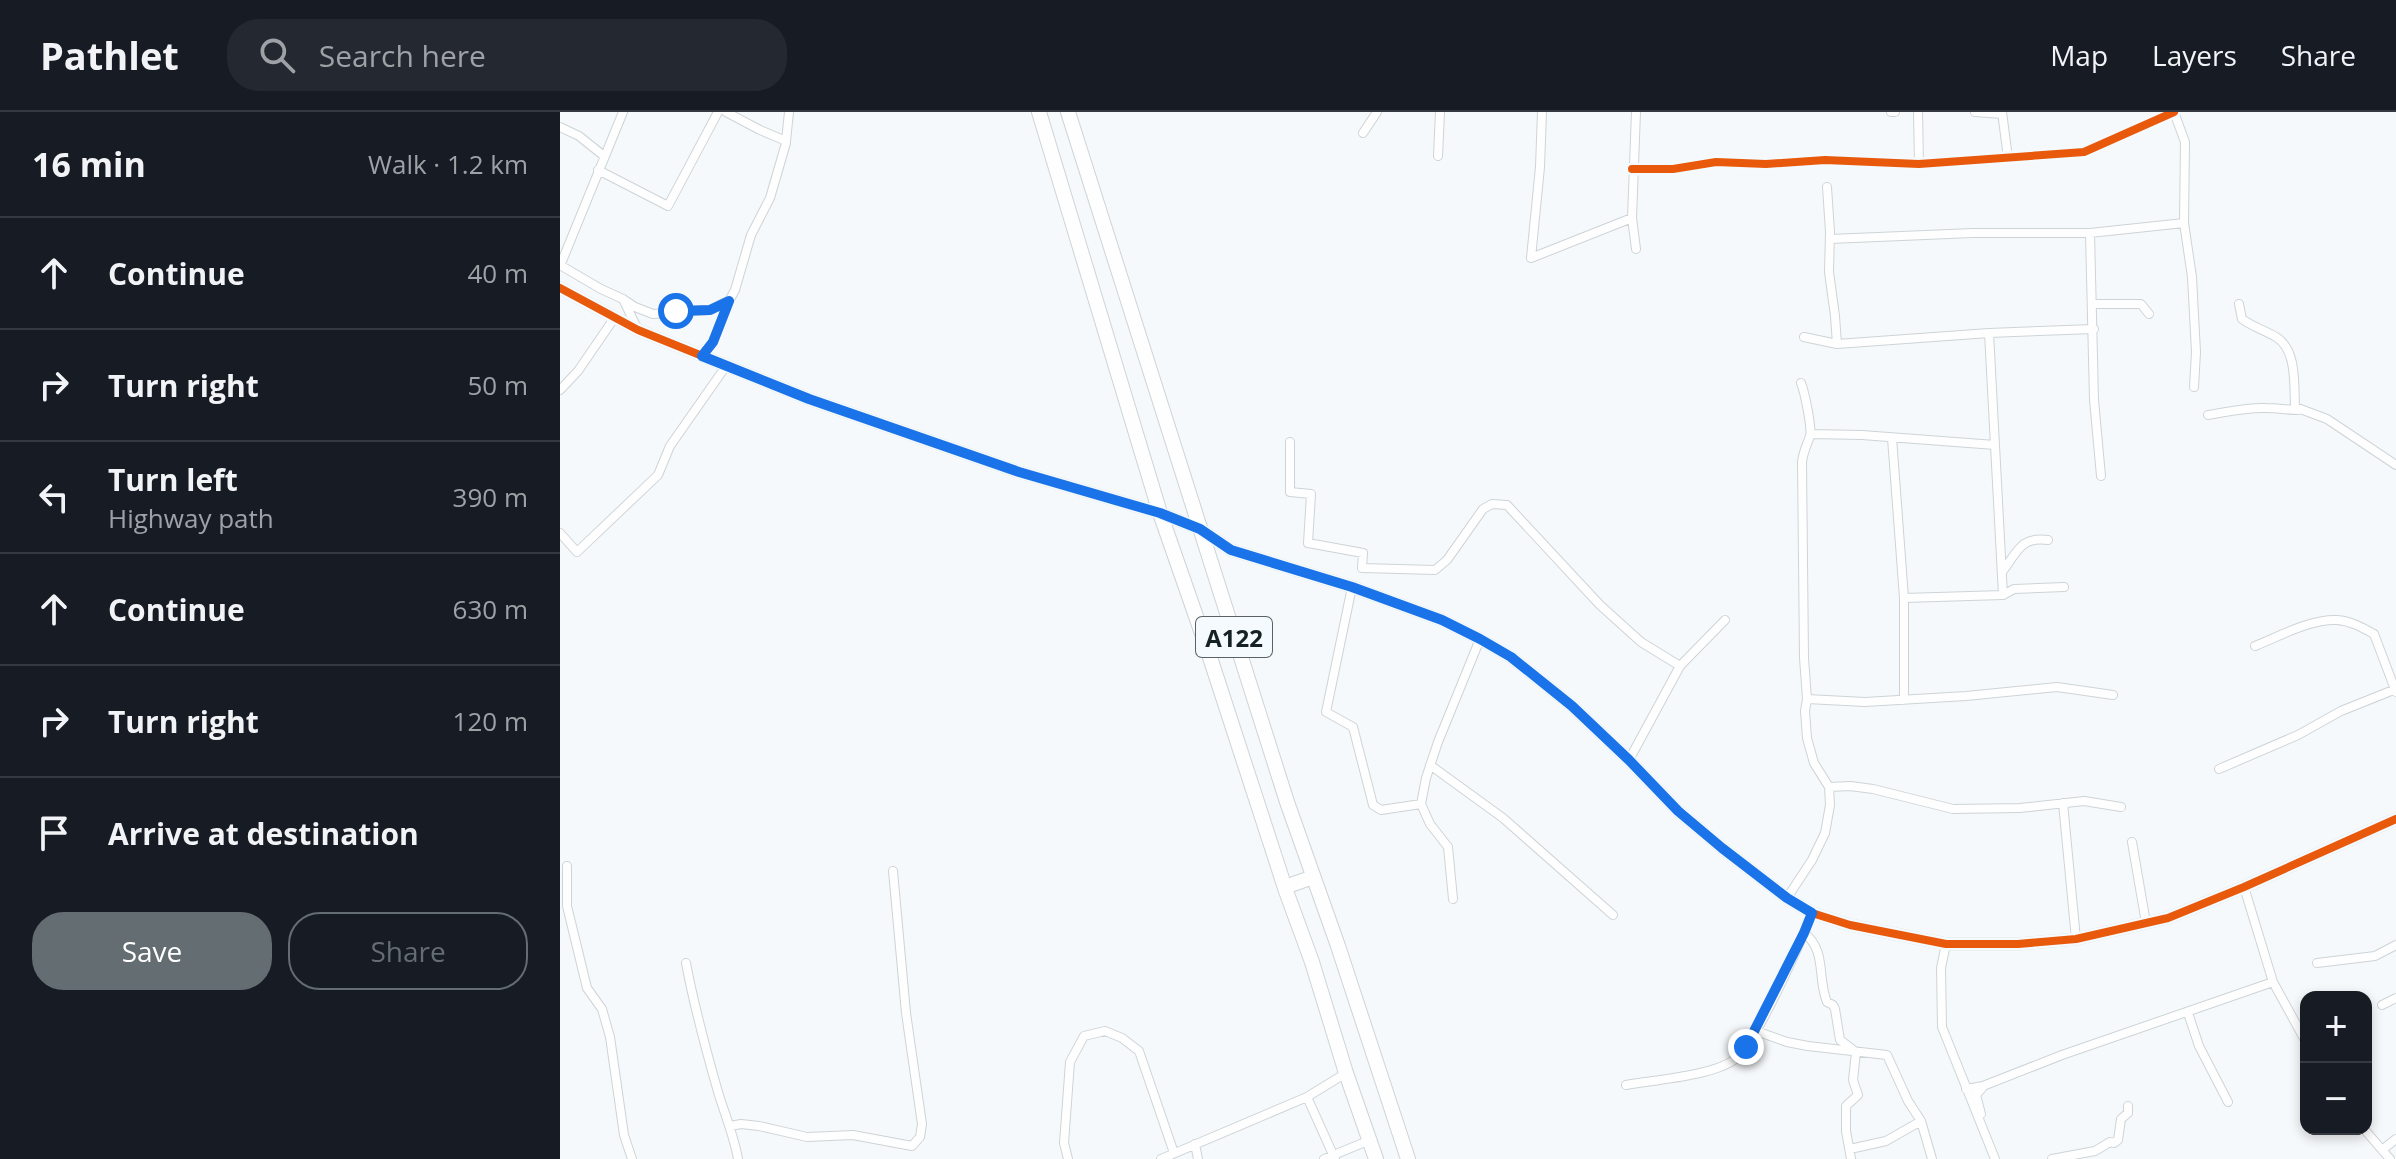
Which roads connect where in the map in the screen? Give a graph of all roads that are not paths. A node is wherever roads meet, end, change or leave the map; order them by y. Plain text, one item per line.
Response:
1 (623, 112) edge
2 (718, 112) edge
3 (726, 112) edge
4 (789, 112) edge
5 (1039, 112) edge
6 (1068, 112) edge
7 (1377, 112) edge
8 (1440, 112) edge
9 (1542, 112) edge
10 (1636, 112) edge
11 (1918, 112) edge
12 (1975, 112) edge
13 (2174, 112) edge
14 (2002, 113) edge
15 (560, 127) edge
16 (1363, 133) dead end
17 (786, 141) junction
18 (604, 156) junction
19 (1438, 156) dead end
20 (2008, 158) junction
21 (1919, 164) junction
22 (1632, 169) junction
23 (598, 170) junction
24 (1827, 187) dead end
25 (1632, 218) junction
26 (2184, 223) junction
27 (2090, 233) junction
28 (1830, 239) junction
29 (1636, 249) dead end
30 (560, 265) edge
31 (560, 288) edge
32 (623, 299) junction
33 (729, 301) junction
34 (2093, 304) junction
35 (2239, 304) dead end
36 (2149, 314) dead end
37 (615, 317) junction
38 (2094, 329) junction
39 (638, 330) junction
40 (1989, 333) junction
41 (1804, 337) dead end
42 (1837, 344) junction
43 (702, 356) junction
44 (726, 366) junction
45 (1801, 383) dead end
46 (2194, 387) dead end
47 (560, 390) edge
48 (2302, 410) junction
49 (2208, 415) dead end
50 (1811, 434) junction
51 (1892, 438) junction
52 (1290, 442) dead end
53 (1995, 445) junction
54 (2396, 465) edge
55 (2101, 476) dead end
56 (1160, 513) junction
57 (1200, 529) junction
58 (560, 533) edge
59 (2048, 540) dead end
60 (2002, 572) junction
61 (1352, 587) junction
62 (2064, 587) dead end
63 (2003, 595) junction
64 (1904, 598) junction
65 (1725, 620) dead end
66 (1480, 639) junction
67 (2255, 646) dead end
68 (1680, 666) junction
69 (2395, 690) edge
70 (2113, 695) dead end
71 (1807, 699) junction
72 (1904, 700) junction
73 (1629, 760) junction
74 (1430, 765) junction
75 (2219, 769) dead end
76 (1829, 787) junction
77 (2063, 803) junction
78 (1421, 804) junction
79 (2121, 807) dead end
80 (2396, 819) edge
81 (2132, 842) dead end
82 (567, 866) dead end
83 (893, 871) dead end
84 (1313, 877) junction
85 (2244, 887) junction
86 (1286, 891) junction
87 (1787, 898) junction
88 (1453, 899) dead end
89 (1812, 913) junction
90 (1613, 915) dead end
91 (2146, 923) junction
92 (1804, 933) junction
93 (2076, 939) junction
94 (1946, 944) junction
95 (2396, 945) edge
96 (686, 963) dead end
97 (2317, 963) dead end
98 (2273, 982) junction
99 (2396, 998) edge
100 (2382, 1005) dead end
101 (2188, 1013) junction
102 (1756, 1031) junction
103 (2300, 1031) edge
104 (1856, 1052) junction
105 (1346, 1073) junction
106 (1626, 1085) dead end
107 (1983, 1086) junction
108 (1966, 1089) junction
109 (1307, 1097) junction
110 (2228, 1102) dead end
111 (2128, 1106) dead end
112 (1921, 1121) junction
113 (730, 1126) junction
114 (2369, 1135) edge
115 (2396, 1139) edge
116 (1370, 1140) junction
117 (1195, 1144) junction
118 (2382, 1150) junction
119 (1174, 1153) junction
120 (1851, 1154) edge
121 (1992, 1155) edge
122 (1331, 1158) edge
123 (632, 1159) edge
124 (738, 1159) edge
125 (1068, 1159) edge
126 (1161, 1159) edge
127 (1198, 1159) edge
128 (1376, 1159) edge
129 (1408, 1159) edge
130 (1932, 1159) edge
131 (2052, 1159) edge
132 (2390, 1159) edge

1 - 18 street
2 - 23 street
3 - 17 street
4 - 17 street
5 - 56 highway, A122
6 - 57 highway, A122
7 - 16 street
8 - 19 street
9 - 25 street
10 - 22 street
11 - 21 street
12 - 14 street
13 - 20 street
13 - 26 street
14 - 20 street
15 - 18 street
17 - 33 street
18 - 23 street
20 - 21 street
21 - 22 street
22 - 25 street
23 - 30 street
24 - 28 street
25 - 29 street
26 - 27 street
26 - 46 street
27 - 28 street
27 - 34 street
28 - 42 street
30 - 32 street
31 - 37 street
32 - 33 street
32 - 39 street
33 - 43 street
34 - 36 street
34 - 38 street
35 - 48 street
37 - 39 street
37 - 47 street
38 - 40 street
38 - 55 street
39 - 43 street
40 - 42 street
40 - 53 street
41 - 42 street
43 - 44 street
44 - 56 street
44 - 58 street
45 - 50 street
48 - 49 street
48 - 54 street
50 - 51 street
50 - 71 street
51 - 53 street
51 - 64 street
52 - 68 street
53 - 60 street
56 - 57 street
56 - 86 highway, A122
57 - 61 street
57 - 84 highway, A122
59 - 60 street
60 - 63 street
61 - 66 street
61 - 78 street
62 - 63 street
63 - 64 street
64 - 72 street
65 - 68 street
66 - 73 street
66 - 74 street
67 - 69 street
68 - 73 street
69 - 75 street
70 - 72 street
71 - 72 street
71 - 76 street
73 - 87 street
74 - 78 street
74 - 90 street
76 - 77 street
76 - 87 street
77 - 79 street
77 - 93 street
78 - 88 street
80 - 85 street
81 - 91 street
82 - 123 street
83 - 113 street
84 - 86 highway
84 - 129 highway, A122
85 - 91 street
85 - 98 street
86 - 105 highway, A122
87 - 89 street
89 - 92 street
89 - 94 street
91 - 93 street
92 - 102 street
92 - 104 street
93 - 94 street
94 - 108 street
95 - 97 street
96 - 113 street
98 - 101 street
98 - 103 street
99 - 100 street
101 - 107 street
101 - 110 street
102 - 104 street
102 - 106 street
104 - 112 street
104 - 120 street
105 - 109 street
105 - 116 highway, A122
107 - 108 street
107 - 121 street
108 - 121 street
109 - 117 street
109 - 122 street
111 - 131 street
112 - 120 street
112 - 130 street
113 - 124 street
114 - 118 street
115 - 118 street
116 - 122 street
116 - 128 highway, A122
117 - 119 street
117 - 127 street
118 - 132 street
119 - 125 street
119 - 126 street

